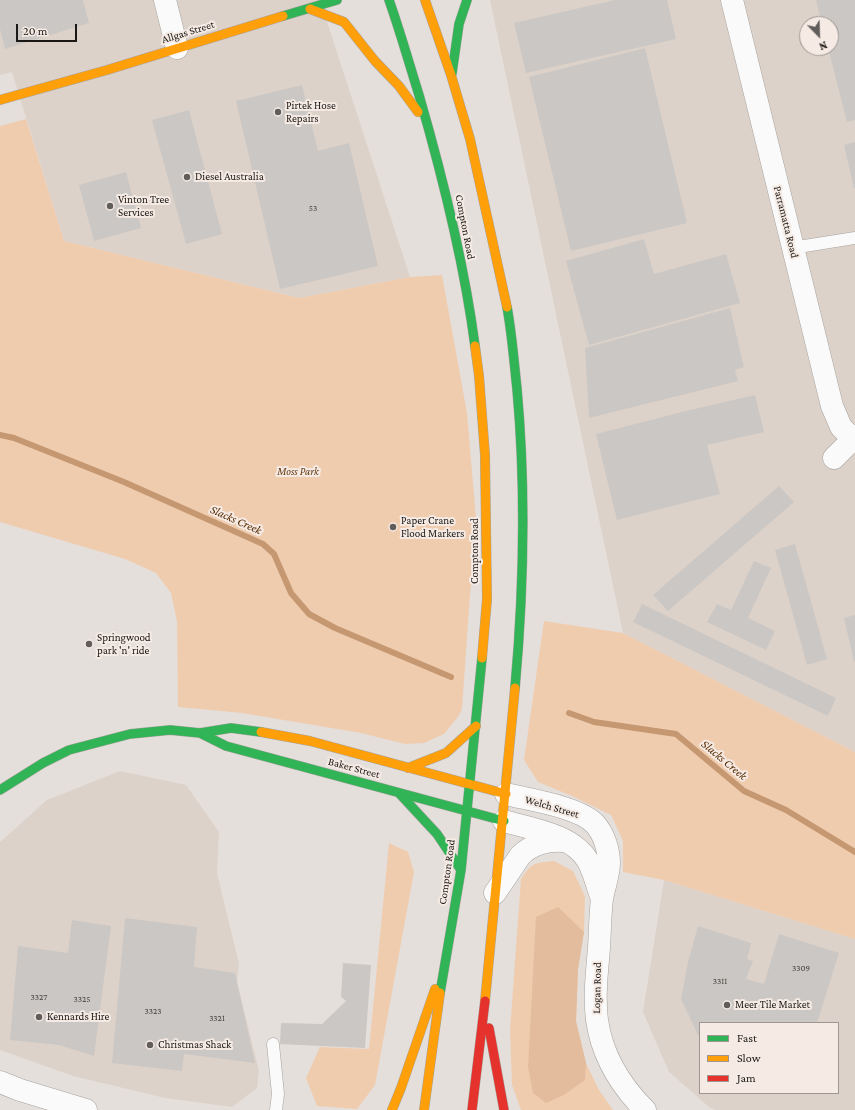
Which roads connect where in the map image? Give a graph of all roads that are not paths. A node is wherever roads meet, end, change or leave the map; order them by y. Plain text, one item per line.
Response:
1 (165, 0) edge
2 (337, 0) edge
3 (389, 0) edge
4 (425, 0) edge
5 (467, 0) edge
6 (732, 0) edge
7 (310, 8) junction
8 (178, 48) junction
9 (451, 76) junction
10 (0, 100) edge
11 (428, 126) junction
12 (855, 238) edge
13 (792, 248) junction
14 (854, 439) edge
15 (834, 458) dead end
16 (476, 726) junction
17 (200, 733) junction
18 (408, 768) junction
19 (470, 785) junction
20 (0, 790) edge
21 (399, 793) junction
22 (506, 794) junction
23 (468, 811) junction
24 (504, 821) junction
25 (566, 841) junction
26 (461, 870) junction
27 (495, 893) junction
28 (602, 900) junction
29 (446, 957) junction
30 (485, 1003) junction
31 (273, 1044) dead end
32 (0, 1082) edge
33 (10, 1089) edge
34 (86, 1110) edge
35 (276, 1110) edge
36 (392, 1110) edge
37 (424, 1110) edge
38 (472, 1110) edge
39 (504, 1110) edge
40 (645, 1110) edge

1 - 8 street
2 - 7 main road, Allgas Street
3 - 11 main road, Compton Road
4 - 9 main road
5 - 9 main road
6 - 13 street, Parramatta Road
7 - 8 main road, Allgas Street
7 - 11 main road
8 - 10 main road, Allgas Street
9 - 22 main road
11 - 16 main road, Compton Road
12 - 13 lane
13 - 14 street, Parramatta Road
14 - 15 street, Parramatta Road
16 - 18 main road
16 - 19 main road, Compton Road
17 - 18 main road, Baker Street
17 - 20 main road, Baker Street
17 - 21 main road, Baker Street
18 - 19 main road, Baker Street
19 - 22 main road, Baker Street
19 - 23 main road, Compton Road
21 - 23 main road, Baker Street
21 - 26 main road
22 - 24 main road
22 - 28 street, Welch Street
23 - 24 main road, Baker Street
23 - 26 main road, Compton Road
24 - 25 street
24 - 27 main road
25 - 27 street
25 - 28 street
26 - 29 main road, Compton Road
27 - 30 main road
28 - 40 street, Logan Road
29 - 36 main road
29 - 37 main road, Compton Road
30 - 38 main road
30 - 39 main road
31 - 35 lane
32 - 33 street
33 - 34 street

